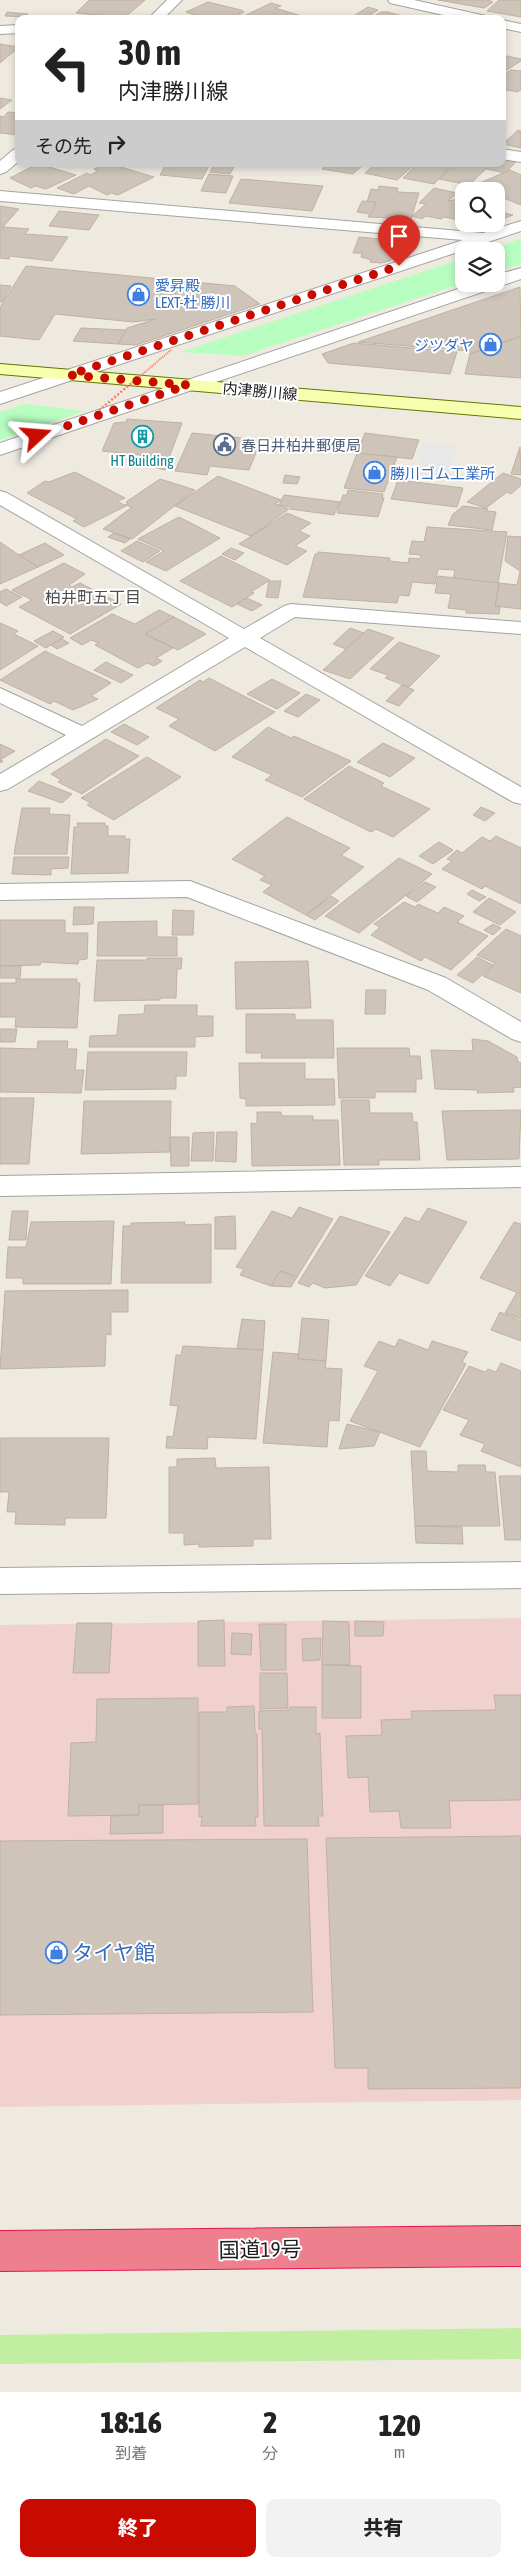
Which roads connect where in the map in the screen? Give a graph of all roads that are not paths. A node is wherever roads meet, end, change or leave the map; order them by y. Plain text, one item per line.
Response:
1 (175, 0) edge
2 (395, 0) edge
3 (159, 15) edge
4 (463, 15) edge
5 (506, 25) edge
6 (521, 28) edge
7 (0, 30) edge
8 (15, 30) edge
9 (506, 155) edge
10 (15, 156) edge
11 (521, 157) edge
12 (0, 169) edge
13 (0, 196) edge
14 (521, 226) edge
15 (489, 237) junction
16 (521, 273) edge
17 (505, 278) edge
18 (465, 292) edge
19 (0, 369) edge
20 (69, 375) junction
21 (188, 385) junction
22 (0, 398) edge
23 (521, 412) edge
24 (0, 448) edge
25 (0, 497) edge
26 (521, 628) edge
27 (244, 636) junction
28 (0, 695) edge
29 (82, 734) junction
30 (0, 784) edge
31 (521, 797) edge
32 (0, 892) edge
33 (521, 1033) edge
34 (521, 1177) edge
35 (0, 1186) edge
36 (521, 1576) edge
37 (0, 1581) edge
38 (521, 2246) edge
39 (0, 2251) edge

1 - 3 street
2 - 4 street
5 - 6 street
7 - 8 street
9 - 11 street
10 - 12 street
13 - 15 street
14 - 15 street
15 - 20 street
16 - 17 street
18 - 21 street
19 - 20 main road, 内津勝川線
20 - 21 main road, 内津勝川線
20 - 22 street
21 - 23 main road, 内津勝川線
21 - 24 street
25 - 27 street
26 - 27 street
27 - 29 street
27 - 31 street
28 - 29 street
29 - 30 street
32 - 33 street
34 - 35 street
36 - 37 street
38 - 39 highway, 国道19号

